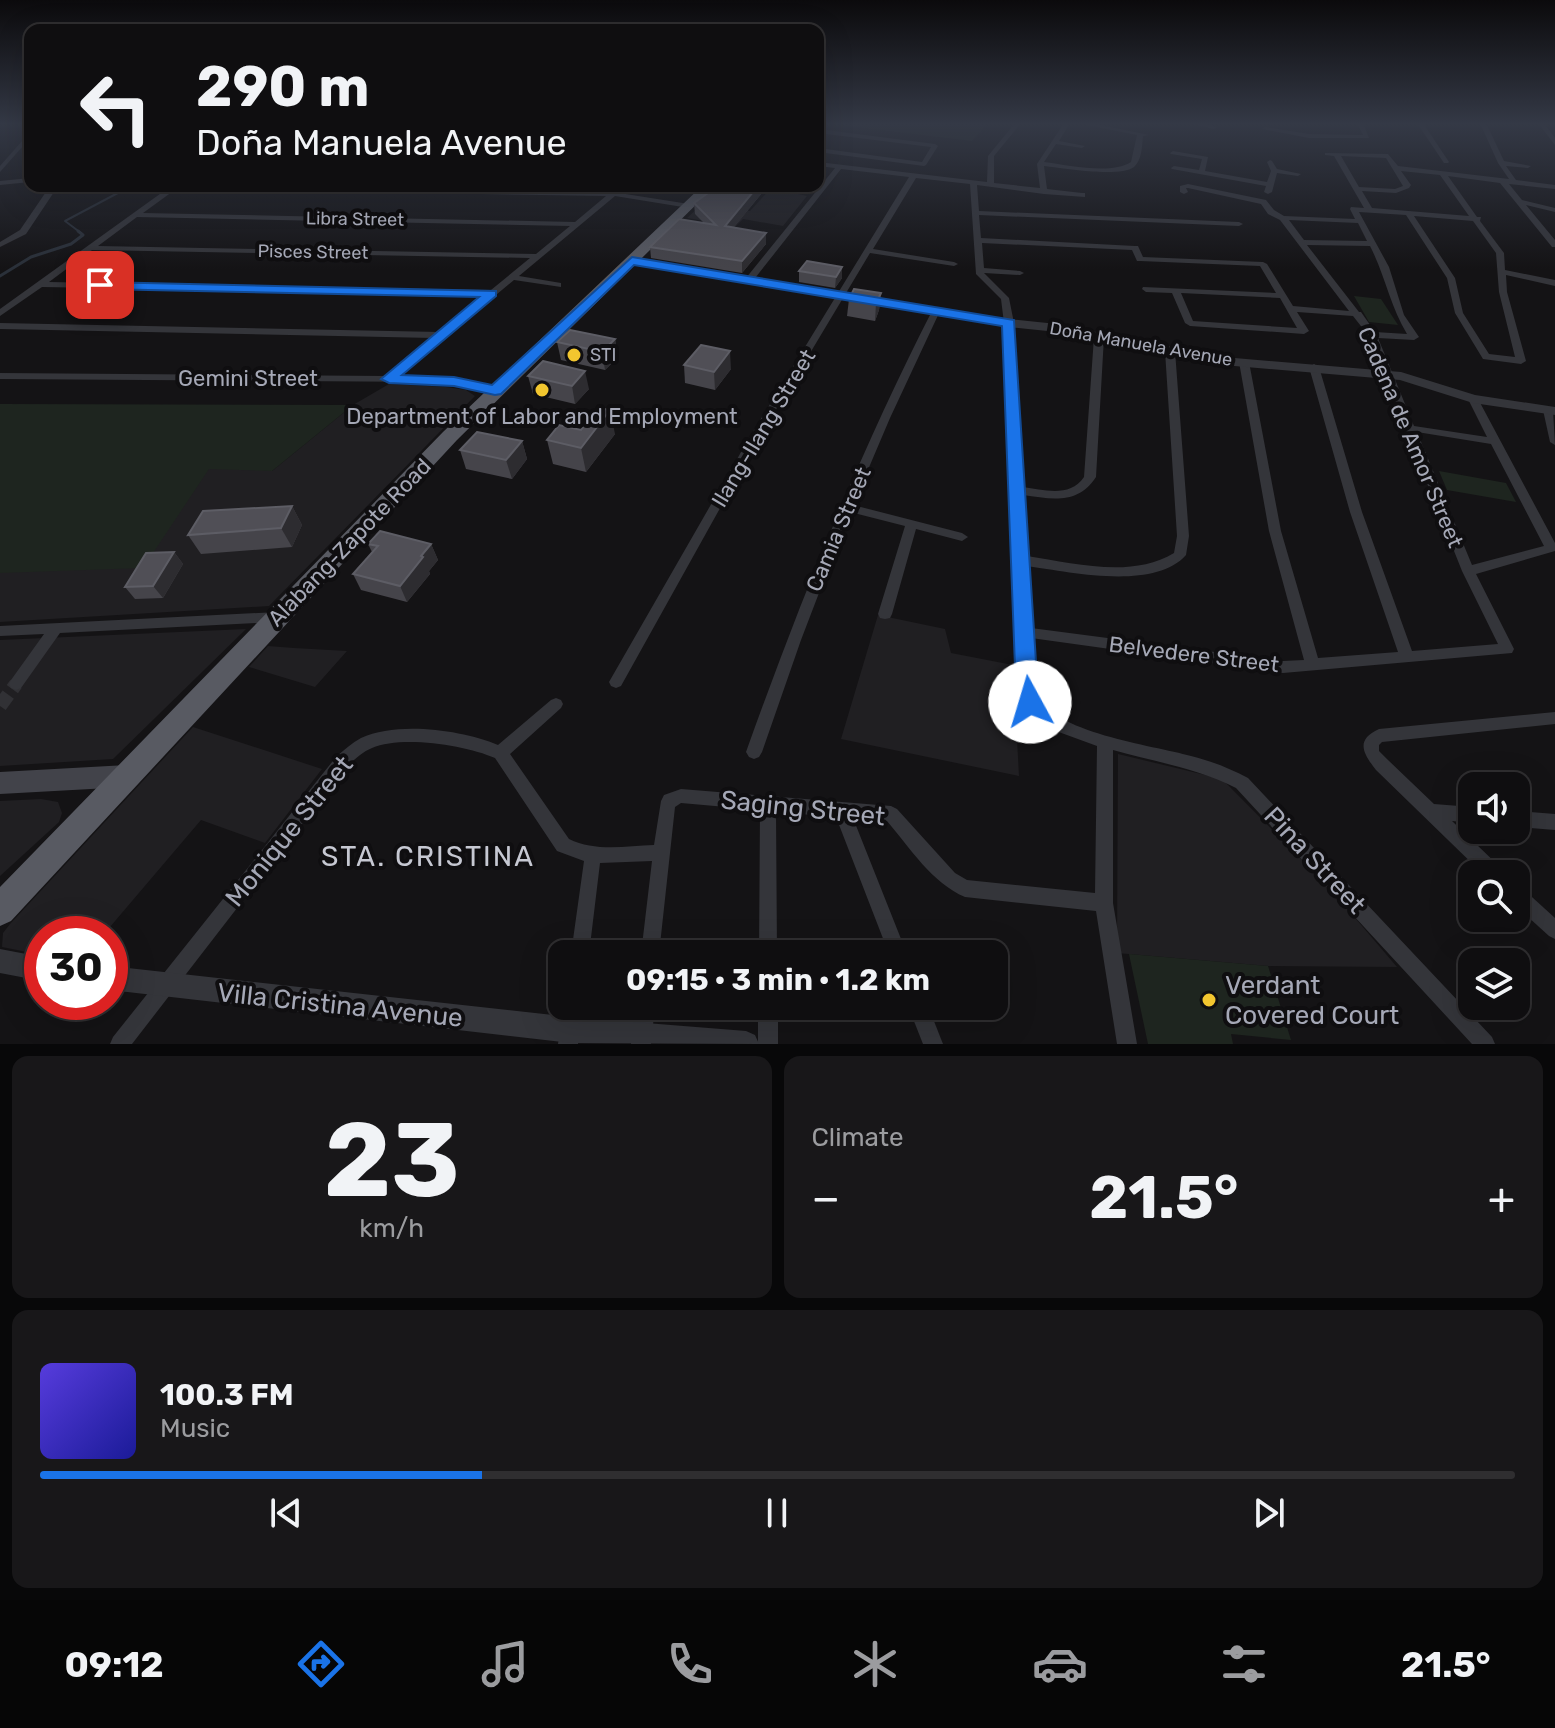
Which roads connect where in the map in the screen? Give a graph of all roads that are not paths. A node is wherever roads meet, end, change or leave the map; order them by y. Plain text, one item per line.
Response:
1 (1274, 171) edge
2 (878, 172) edge
3 (990, 172) edge
4 (1041, 172) edge
5 (1194, 172) edge
6 (1280, 172) edge
7 (1345, 172) edge
8 (1398, 172) edge
9 (1430, 172) edge
10 (1507, 172) edge
11 (1201, 173) joint
12 (1442, 173) junction
13 (1298, 174) dead end
14 (913, 176) junction
15 (1502, 180) junction
16 (24, 181) edge
17 (1514, 182) junction
18 (0, 183) edge
19 (973, 183) junction
20 (990, 185) junction
21 (1271, 185) junction
22 (1555, 187) edge
23 (1357, 189) junction
24 (50, 192) edge
25 (167, 192) edge
26 (504, 192) edge
27 (616, 192) edge
28 (703, 192) edge
29 (819, 192) edge
30 (1044, 192) junction
31 (1184, 192) dead end
32 (614, 194) junction
33 (1082, 195) dead end
34 (1518, 201) junction
35 (1263, 202) junction
36 (689, 206) junction
37 (1369, 210) junction
38 (1555, 210) edge
39 (975, 213) junction
40 (1408, 213) junction
41 (134, 215) junction
42 (1283, 218) junction
43 (1478, 219) junction
44 (1360, 221) junction
45 (577, 224) junction
46 (1239, 224) dead end
47 (977, 240) junction
48 (1302, 242) junction
49 (1373, 244) junction
50 (0, 245) edge
51 (1555, 245) edge
52 (89, 248) junction
53 (867, 250) junction
54 (537, 256) junction
55 (632, 261) junction
56 (954, 264) dead end
57 (980, 270) junction
58 (1502, 272) junction
59 (1020, 273) dead end
60 (511, 277) junction
61 (749, 280) junction
62 (1555, 283) edge
63 (40, 284) junction
64 (558, 285) dead end
65 (1146, 289) dead end
66 (1175, 290) junction
67 (491, 293) junction
68 (843, 295) junction
69 (1284, 296) junction
70 (1292, 309) junction
71 (936, 311) junction
72 (0, 313) edge
73 (1358, 314) junction
74 (1009, 323) junction
75 (0, 326) edge
76 (439, 335) junction
77 (1372, 335) junction
78 (1099, 337) junction
79 (1170, 351) junction
80 (1244, 362) junction
81 (1314, 367) junction
82 (1387, 374) junction
83 (0, 376) edge
84 (389, 379) junction
85 (495, 391) junction
86 (1473, 399) junction
87 (1551, 411) edge
88 (1409, 428) junction
89 (1494, 441) junction
90 (1555, 442) edge
91 (1018, 490) junction
92 (846, 507) junction
93 (912, 524) junction
94 (962, 537) dead end
95 (1553, 548) edge
96 (1020, 560) junction
97 (1468, 571) junction
98 (885, 614) dead end
99 (277, 617) junction
100 (56, 628) junction
101 (0, 631) edge
102 (1024, 632) junction
103 (1507, 649) joint
104 (1407, 657) junction
105 (1313, 665) junction
106 (616, 682) dead end
107 (16, 684) tunnel mouth
108 (556, 704) dead end
109 (1555, 718) edge
110 (1105, 741) junction
111 (754, 752) dead end
112 (500, 753) junction
113 (127, 776) junction
114 (0, 783) edge
115 (768, 802) junction
116 (841, 809) junction
117 (1428, 811) junction
118 (1458, 814) edge
119 (1530, 820) edge
120 (1555, 822) edge
121 (660, 853) junction
122 (593, 855) junction
123 (1480, 860) edge
124 (1104, 903) junction
125 (1530, 907) edge
126 (0, 910) edge
127 (1555, 930) edge
128 (582, 940) edge
129 (651, 940) edge
130 (768, 940) edge
131 (892, 940) edge
132 (0, 961) edge
133 (24, 966) edge
134 (128, 981) edge
135 (164, 986) junction
136 (644, 1020) edge
137 (768, 1020) edge
138 (924, 1020) edge
139 (571, 1027) edge
140 (642, 1040) edge
141 (120, 1044) edge
142 (746, 1044) edge
143 (768, 1044) edge
144 (933, 1044) edge
145 (1127, 1044) edge
146 (1485, 1044) edge

1 - 21 street
2 - 14 street
3 - 20 street
4 - 30 street
5 - 11 street
6 - 13 street
7 - 23 street
8 - 23 street
9 - 12 street
10 - 17 street
11 - 21 street
12 - 15 street
12 - 43 street
14 - 19 street
14 - 53 street, Ilang-Ilang Street
15 - 17 street
15 - 34 street
16 - 18 street
17 - 22 street
19 - 20 street
19 - 39 street
20 - 30 street
21 - 35 street
23 - 37 street
24 - 50 street
25 - 41 street
26 - 32 street
27 - 32 street
28 - 36 highway, Alabang-Zapote Road
29 - 61 street
30 - 33 street
31 - 35 street
32 - 36 street
32 - 45 street
34 - 38 street
34 - 51 street
35 - 42 street, Cadena de Amor Street
36 - 55 highway, Alabang-Zapote Road
37 - 40 street
37 - 44 street
39 - 46 street
39 - 47 street
40 - 43 street
40 - 58 street
41 - 45 street, Libra Street
41 - 52 street
42 - 44 street
42 - 48 street, Cadena de Amor Street
43 - 58 street
44 - 49 street
45 - 54 street
47 - 57 street
47 - 69 street
48 - 49 street
48 - 73 street, Cadena de Amor Street
49 - 77 street
52 - 54 street, Pisces Street
52 - 63 street
53 - 56 street
53 - 68 street, Ilang-Ilang Street
54 - 60 street
55 - 61 street, Doña Manuela Avenue
55 - 85 highway, Alabang-Zapote Road
57 - 59 street
57 - 74 street
58 - 62 street
60 - 64 street
60 - 67 street
61 - 68 street, Doña Manuela Avenue
63 - 67 street
63 - 72 street
65 - 66 street
66 - 69 street
66 - 70 street
67 - 76 street
68 - 71 street, Doña Manuela Avenue
68 - 106 street, Ilang-Ilang Street
69 - 70 street
70 - 73 street
71 - 74 street, Doña Manuela Avenue
71 - 92 street, Camia Street
73 - 77 street, Cadena de Amor Street
74 - 78 street, Doña Manuela Avenue
74 - 91 street
75 - 76 street
76 - 84 street
77 - 82 street, Cadena de Amor Street
78 - 79 street, Doña Manuela Avenue
78 - 91 street
79 - 80 street, Doña Manuela Avenue
79 - 96 street
80 - 81 street, Doña Manuela Avenue
80 - 105 street
81 - 82 street, Doña Manuela Avenue
81 - 104 street
82 - 86 street, Doña Manuela Avenue
82 - 88 street, Cadena de Amor Street
83 - 84 street, Gemini Street
84 - 85 street, Gemini Street
85 - 99 highway, Alabang-Zapote Road
86 - 87 street, Doña Manuela Avenue
86 - 89 street
87 - 90 street
88 - 89 street
88 - 97 street, Cadena de Amor Street
89 - 95 street
91 - 96 street
92 - 93 street
92 - 111 street, Camia Street
93 - 94 street
93 - 98 street
95 - 97 street
96 - 102 street
97 - 103 street, Cadena de Amor Street
99 - 100 street
99 - 113 highway, Alabang-Zapote Road
100 - 101 street
100 - 107 street
102 - 105 street, Belvedere Street
102 - 110 street, Pina Street
103 - 104 street, Belvedere Street
104 - 105 street, Belvedere Street
108 - 112 street
109 - 117 street
110 - 124 street
110 - 146 street, Pina Street
112 - 122 street
112 - 135 street, Monique Street
113 - 114 main road
113 - 126 highway, Alabang-Zapote Road
115 - 116 street, Saging Street
115 - 121 street, Saging Street
115 - 130 street
116 - 124 street, Saging Street
116 - 131 street
117 - 118 street
117 - 123 street
119 - 120 street
121 - 122 street
121 - 129 street
122 - 128 street
124 - 145 street
125 - 127 street
132 - 133 street
134 - 135 street, Villa Cristina Avenue
135 - 139 street, Villa Cristina Avenue
135 - 141 street, Monique Street
136 - 140 street
137 - 143 street
138 - 144 street
139 - 140 street, Villa Cristina Avenue
140 - 142 street, Villa Cristina Avenue

